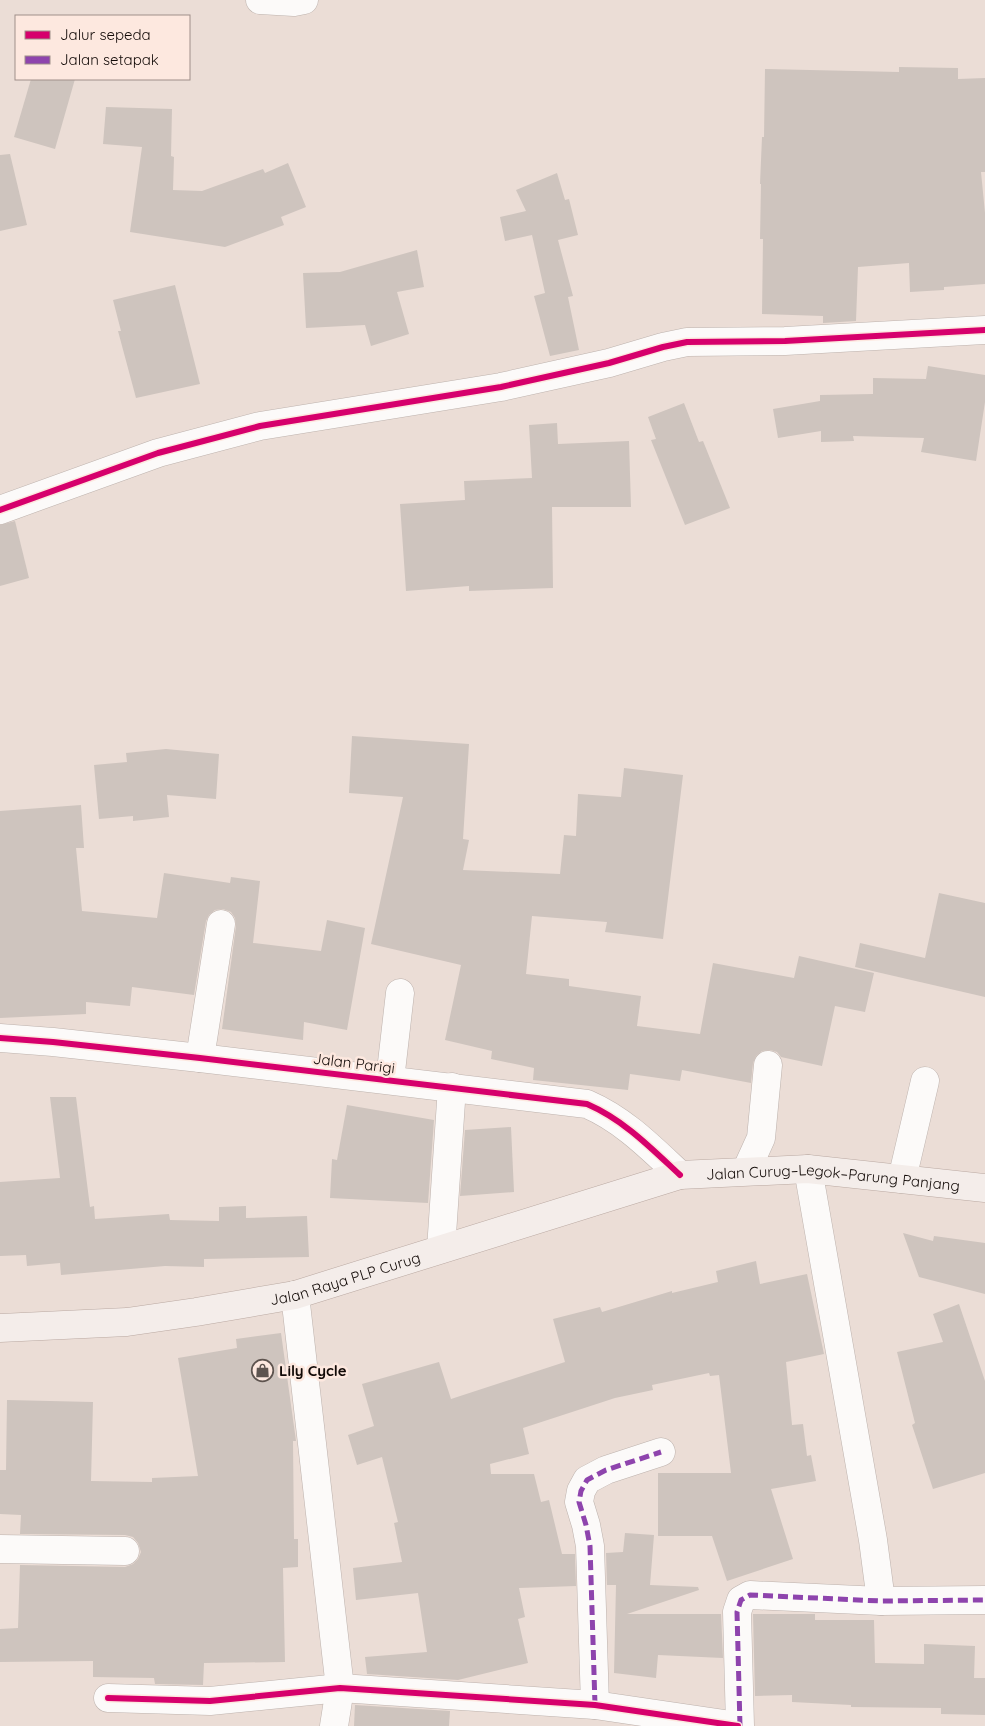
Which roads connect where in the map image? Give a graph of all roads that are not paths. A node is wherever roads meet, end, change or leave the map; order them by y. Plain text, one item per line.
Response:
1 (260, 0) edge
2 (304, 0) edge
3 (985, 330) edge
4 (0, 510) edge
5 (220, 924) dead end
6 (400, 993) dead end
7 (0, 1038) edge
8 (200, 1058) junction
9 (768, 1064) dead end
10 (390, 1080) junction
11 (925, 1081) dead end
12 (452, 1087) junction
13 (808, 1169) junction
14 (746, 1172) junction
15 (680, 1175) junction
16 (902, 1179) junction
17 (985, 1188) edge
18 (441, 1249) junction
19 (295, 1295) junction
20 (0, 1328) edge
21 (661, 1452) dead end
22 (0, 1549) edge
23 (125, 1551) dead end
24 (985, 1600) edge
25 (882, 1601) junction
26 (340, 1688) junction
27 (108, 1698) dead end
28 (595, 1705) junction
29 (334, 1726) edge
30 (739, 1726) edge

1 - 2 street
3 - 4 street
5 - 8 street
6 - 10 street
7 - 8 street, Jalan Parigi
8 - 10 street, Jalan Parigi
9 - 14 street
10 - 12 street, Jalan Parigi
11 - 16 street
12 - 15 street, Jalan Parigi
12 - 18 street
13 - 14 main road, Jalan Curug–Legok–Parung Panjang
13 - 16 main road, Jalan Curug–Legok–Parung Panjang
13 - 25 street
14 - 15 main road, Jalan Curug–Legok–Parung Panjang
15 - 18 main road, Jalan Raya PLP Curug
16 - 17 main road, Jalan Curug–Legok–Parung Panjang
18 - 19 main road, Jalan Raya PLP Curug
19 - 20 main road, Jalan Raya PLP Curug
19 - 26 street
21 - 28 street
22 - 23 street
24 - 25 street
25 - 30 street
26 - 27 street
26 - 28 street
26 - 29 street
28 - 30 street

